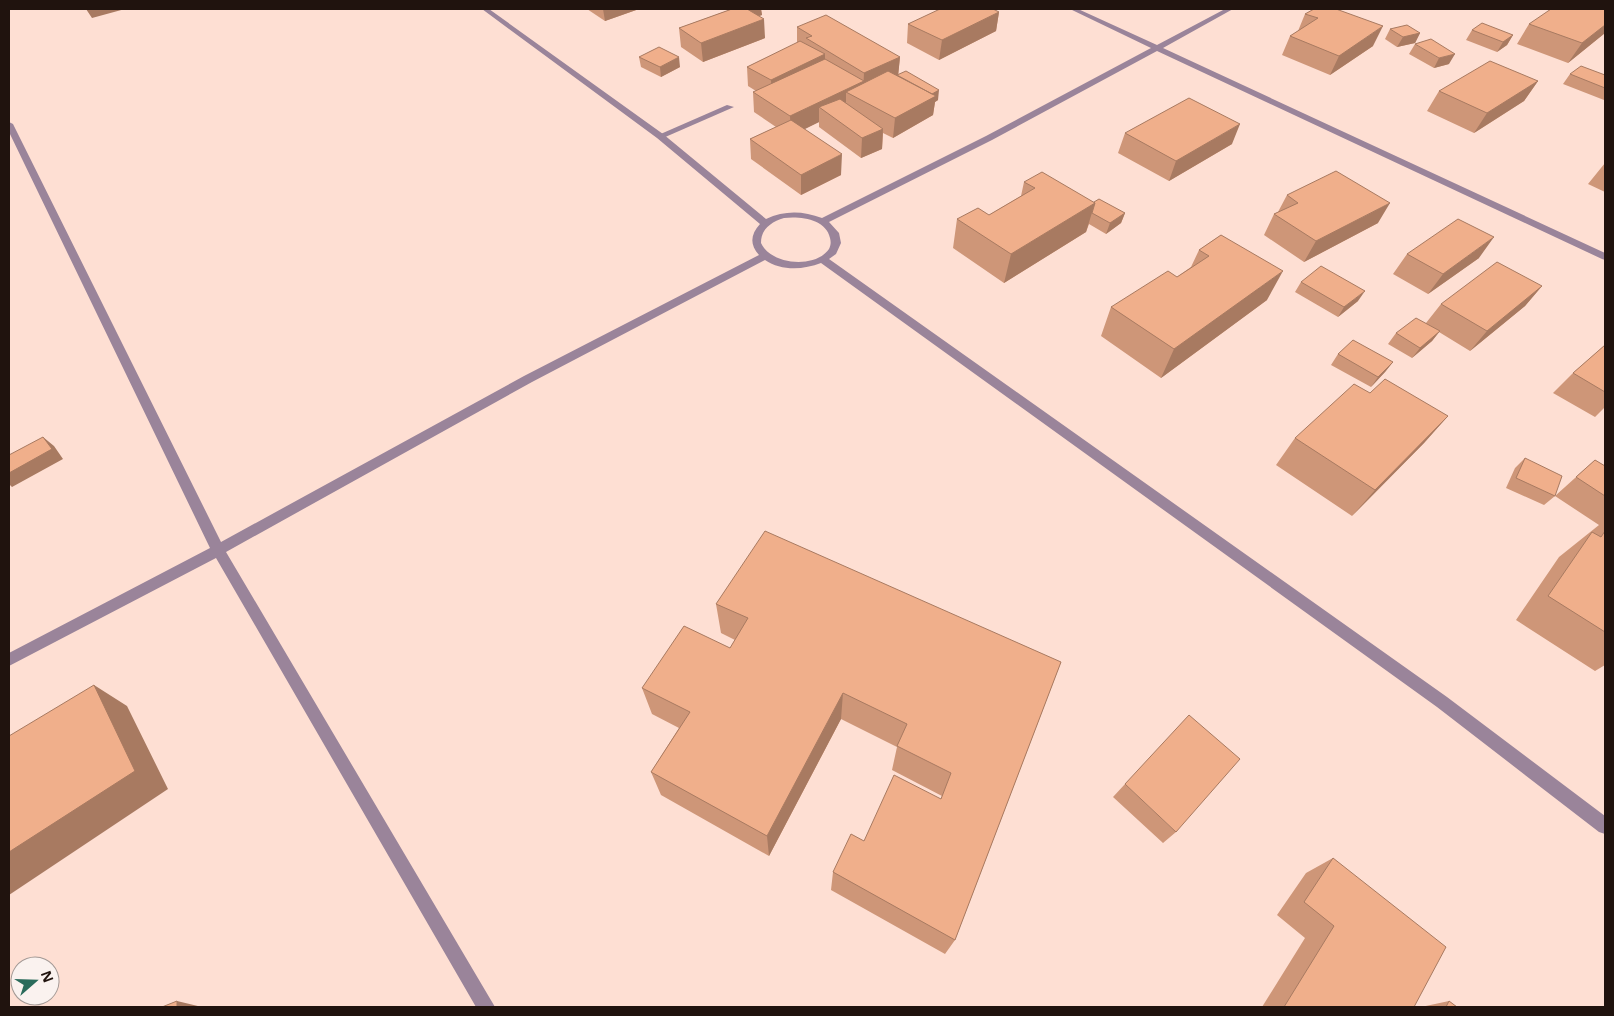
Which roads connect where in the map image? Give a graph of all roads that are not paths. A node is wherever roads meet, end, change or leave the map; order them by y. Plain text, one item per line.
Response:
1 (485, 9) edge
2 (1073, 9) edge
3 (1230, 9) edge
4 (1158, 48) junction
5 (730, 107) dead end
6 (9, 124) edge
7 (660, 136) junction
8 (823, 221) junction
9 (766, 224) junction
10 (764, 256) junction
11 (1605, 257) edge
12 (822, 260) junction
13 (218, 550) junction
14 (9, 660) edge
15 (1605, 826) edge
16 (486, 1007) edge

1 - 7 street
2 - 4 street
3 - 4 street
4 - 8 street
4 - 11 street
5 - 7 street
6 - 13 street
7 - 9 street
8 - 9 street
8 - 12 street
9 - 10 street
10 - 12 street
10 - 13 street
12 - 15 street
13 - 14 street
13 - 16 street

